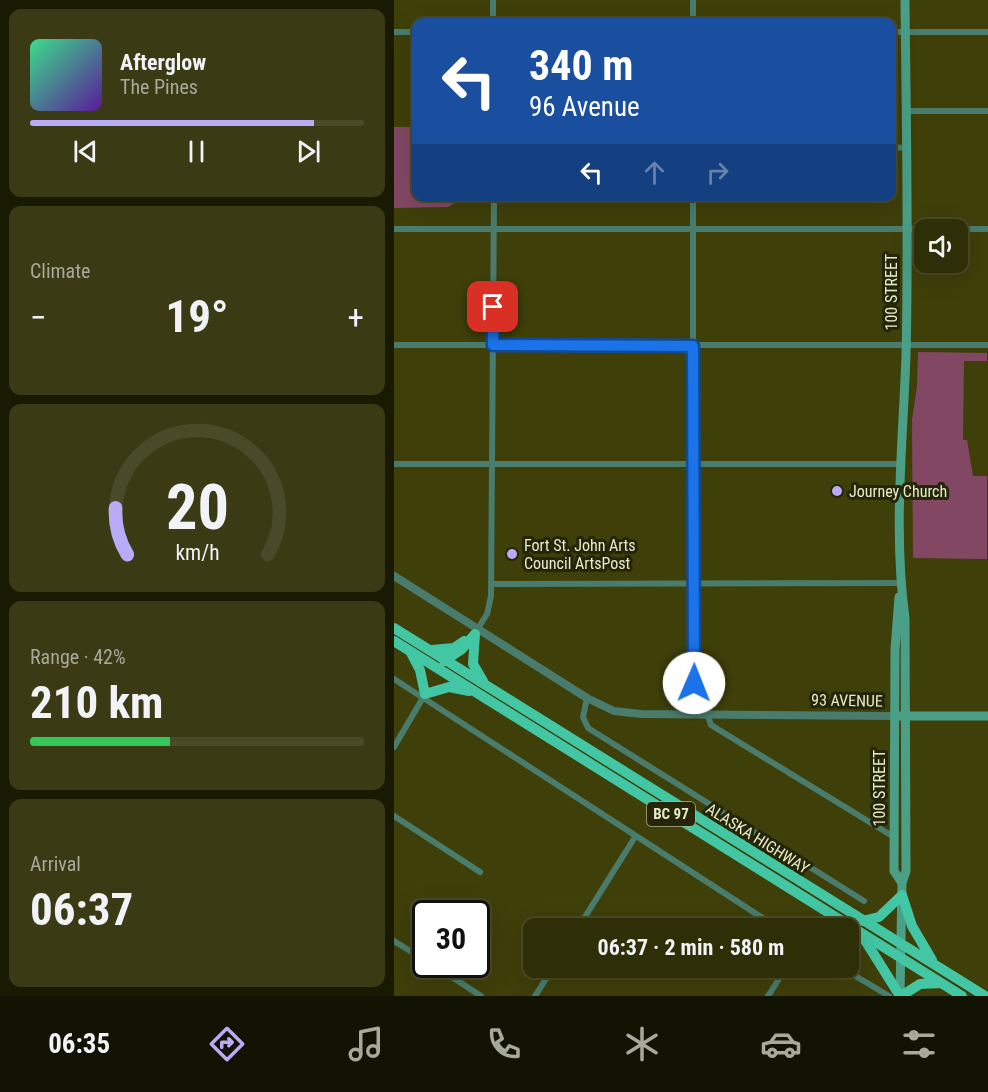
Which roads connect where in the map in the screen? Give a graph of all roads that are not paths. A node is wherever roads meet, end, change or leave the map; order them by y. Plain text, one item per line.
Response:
1 (493, 0) edge
2 (693, 0) edge
3 (905, 0) edge
4 (493, 18) edge
5 (693, 18) edge
6 (394, 32) edge
7 (412, 32) edge
8 (896, 32) edge
9 (906, 32) junction
10 (988, 32) edge
11 (905, 111) junction
12 (988, 111) edge
13 (896, 147) edge
14 (905, 147) junction
15 (494, 201) edge
16 (693, 201) edge
17 (394, 228) edge
18 (693, 228) junction
19 (494, 229) junction
20 (906, 229) junction
21 (988, 229) edge
22 (394, 345) edge
23 (493, 345) junction
24 (906, 345) junction
25 (988, 345) edge
26 (693, 346) junction
27 (394, 464) edge
28 (693, 464) junction
29 (900, 464) junction
30 (492, 465) junction
31 (394, 576) edge
32 (901, 583) junction
33 (492, 584) junction
34 (693, 584) junction
35 (394, 628) edge
36 (476, 632) junction
37 (394, 640) edge
38 (406, 648) junction
39 (432, 650) junction
40 (448, 660) junction
41 (433, 665) junction
42 (470, 675) junction
43 (451, 676) junction
44 (394, 679) edge
45 (483, 690) junction
46 (424, 696) junction
47 (587, 698) junction
48 (693, 713) junction
49 (707, 713) junction
50 (894, 716) junction
51 (906, 716) junction
52 (988, 716) edge
53 (394, 747) edge
54 (894, 779) junction
55 (394, 816) edge
56 (906, 817) junction
57 (635, 837) junction
58 (894, 837) junction
59 (480, 872) dead end
60 (902, 883) junction
61 (902, 895) junction
62 (864, 901) dead end
63 (584, 918) edge
64 (762, 918) edge
65 (862, 921) junction
66 (862, 934) junction
67 (394, 941) edge
68 (901, 943) junction
69 (412, 952) edge
70 (900, 959) junction
71 (936, 965) junction
72 (453, 978) edge
73 (547, 978) edge
74 (780, 978) edge
75 (859, 978) edge
76 (940, 983) junction
77 (481, 996) edge
78 (535, 996) edge
79 (768, 996) edge
80 (889, 996) edge
81 (900, 996) edge
82 (962, 996) edge
83 (985, 996) edge

1 - 4 street
2 - 5 street
3 - 9 main road, 100 STREET
6 - 7 street
8 - 9 street
9 - 10 street
9 - 11 main road, 100 STREET
11 - 12 street
11 - 14 main road, 100 STREET
13 - 14 street
14 - 20 main road, 100 STREET
15 - 19 street
16 - 18 street
17 - 19 street
18 - 19 street
18 - 20 street
18 - 26 street
19 - 23 street
20 - 21 street
20 - 24 main road, 100 STREET
22 - 23 street
23 - 26 street
23 - 30 street
24 - 25 street
24 - 26 street
24 - 29 main road, 100 STREET
26 - 28 street
27 - 30 street
28 - 29 street
28 - 30 street
28 - 34 street
29 - 32 main road, 100 STREET
30 - 33 street
31 - 36 street, 93 AVENUE
32 - 34 street
32 - 50 main road, 100 STREET
32 - 51 main road, 100 STREET
33 - 34 street
33 - 36 street
34 - 48 street
35 - 39 highway, ALASKA HIGHWAY / BC 97
36 - 39 highway
36 - 40 highway
36 - 45 highway
36 - 47 street, 93 AVENUE
37 - 38 highway, ALASKA HIGHWAY / BC 97
38 - 41 highway, ALASKA HIGHWAY / BC 97
38 - 46 highway
39 - 40 highway, ALASKA HIGHWAY / BC 97
40 - 41 highway
40 - 42 highway, ALASKA HIGHWAY / BC 97
41 - 43 highway, ALASKA HIGHWAY / BC 97
42 - 43 highway
42 - 45 highway, ALASKA HIGHWAY / BC 97
43 - 45 highway, ALASKA HIGHWAY / BC 97
43 - 46 highway
44 - 46 street
45 - 46 highway
45 - 65 highway, ALASKA HIGHWAY / BC 97
45 - 66 highway, ALASKA HIGHWAY / BC 97
46 - 53 street
46 - 57 street
47 - 48 street, 93 AVENUE
47 - 62 street
48 - 49 street, 93 AVENUE
49 - 50 street, 93 AVENUE
49 - 58 street
50 - 51 main road, 93 AVENUE
50 - 54 main road, 100 STREET
51 - 52 main road, 93 AVENUE
51 - 56 main road, 100 STREET
54 - 56 main road
54 - 58 main road, 100 STREET
55 - 59 street
56 - 60 main road, 100 STREET
57 - 63 street
57 - 64 street
58 - 60 main road, 100 STREET
60 - 61 main road, 100 STREET
61 - 65 highway
61 - 68 main road, 100 STREET
61 - 71 highway
65 - 68 highway, ALASKA HIGHWAY / BC 97
66 - 70 highway, ALASKA HIGHWAY / BC 97
66 - 81 highway
67 - 69 street
68 - 70 main road, 100 STREET
68 - 71 highway, ALASKA HIGHWAY / BC 97
70 - 76 highway, ALASKA HIGHWAY / BC 97
70 - 81 main road, 100 STREET
71 - 83 highway, ALASKA HIGHWAY / BC 97
72 - 77 street
73 - 78 street
74 - 79 street
75 - 80 street
76 - 81 highway
76 - 82 highway, ALASKA HIGHWAY / BC 97

